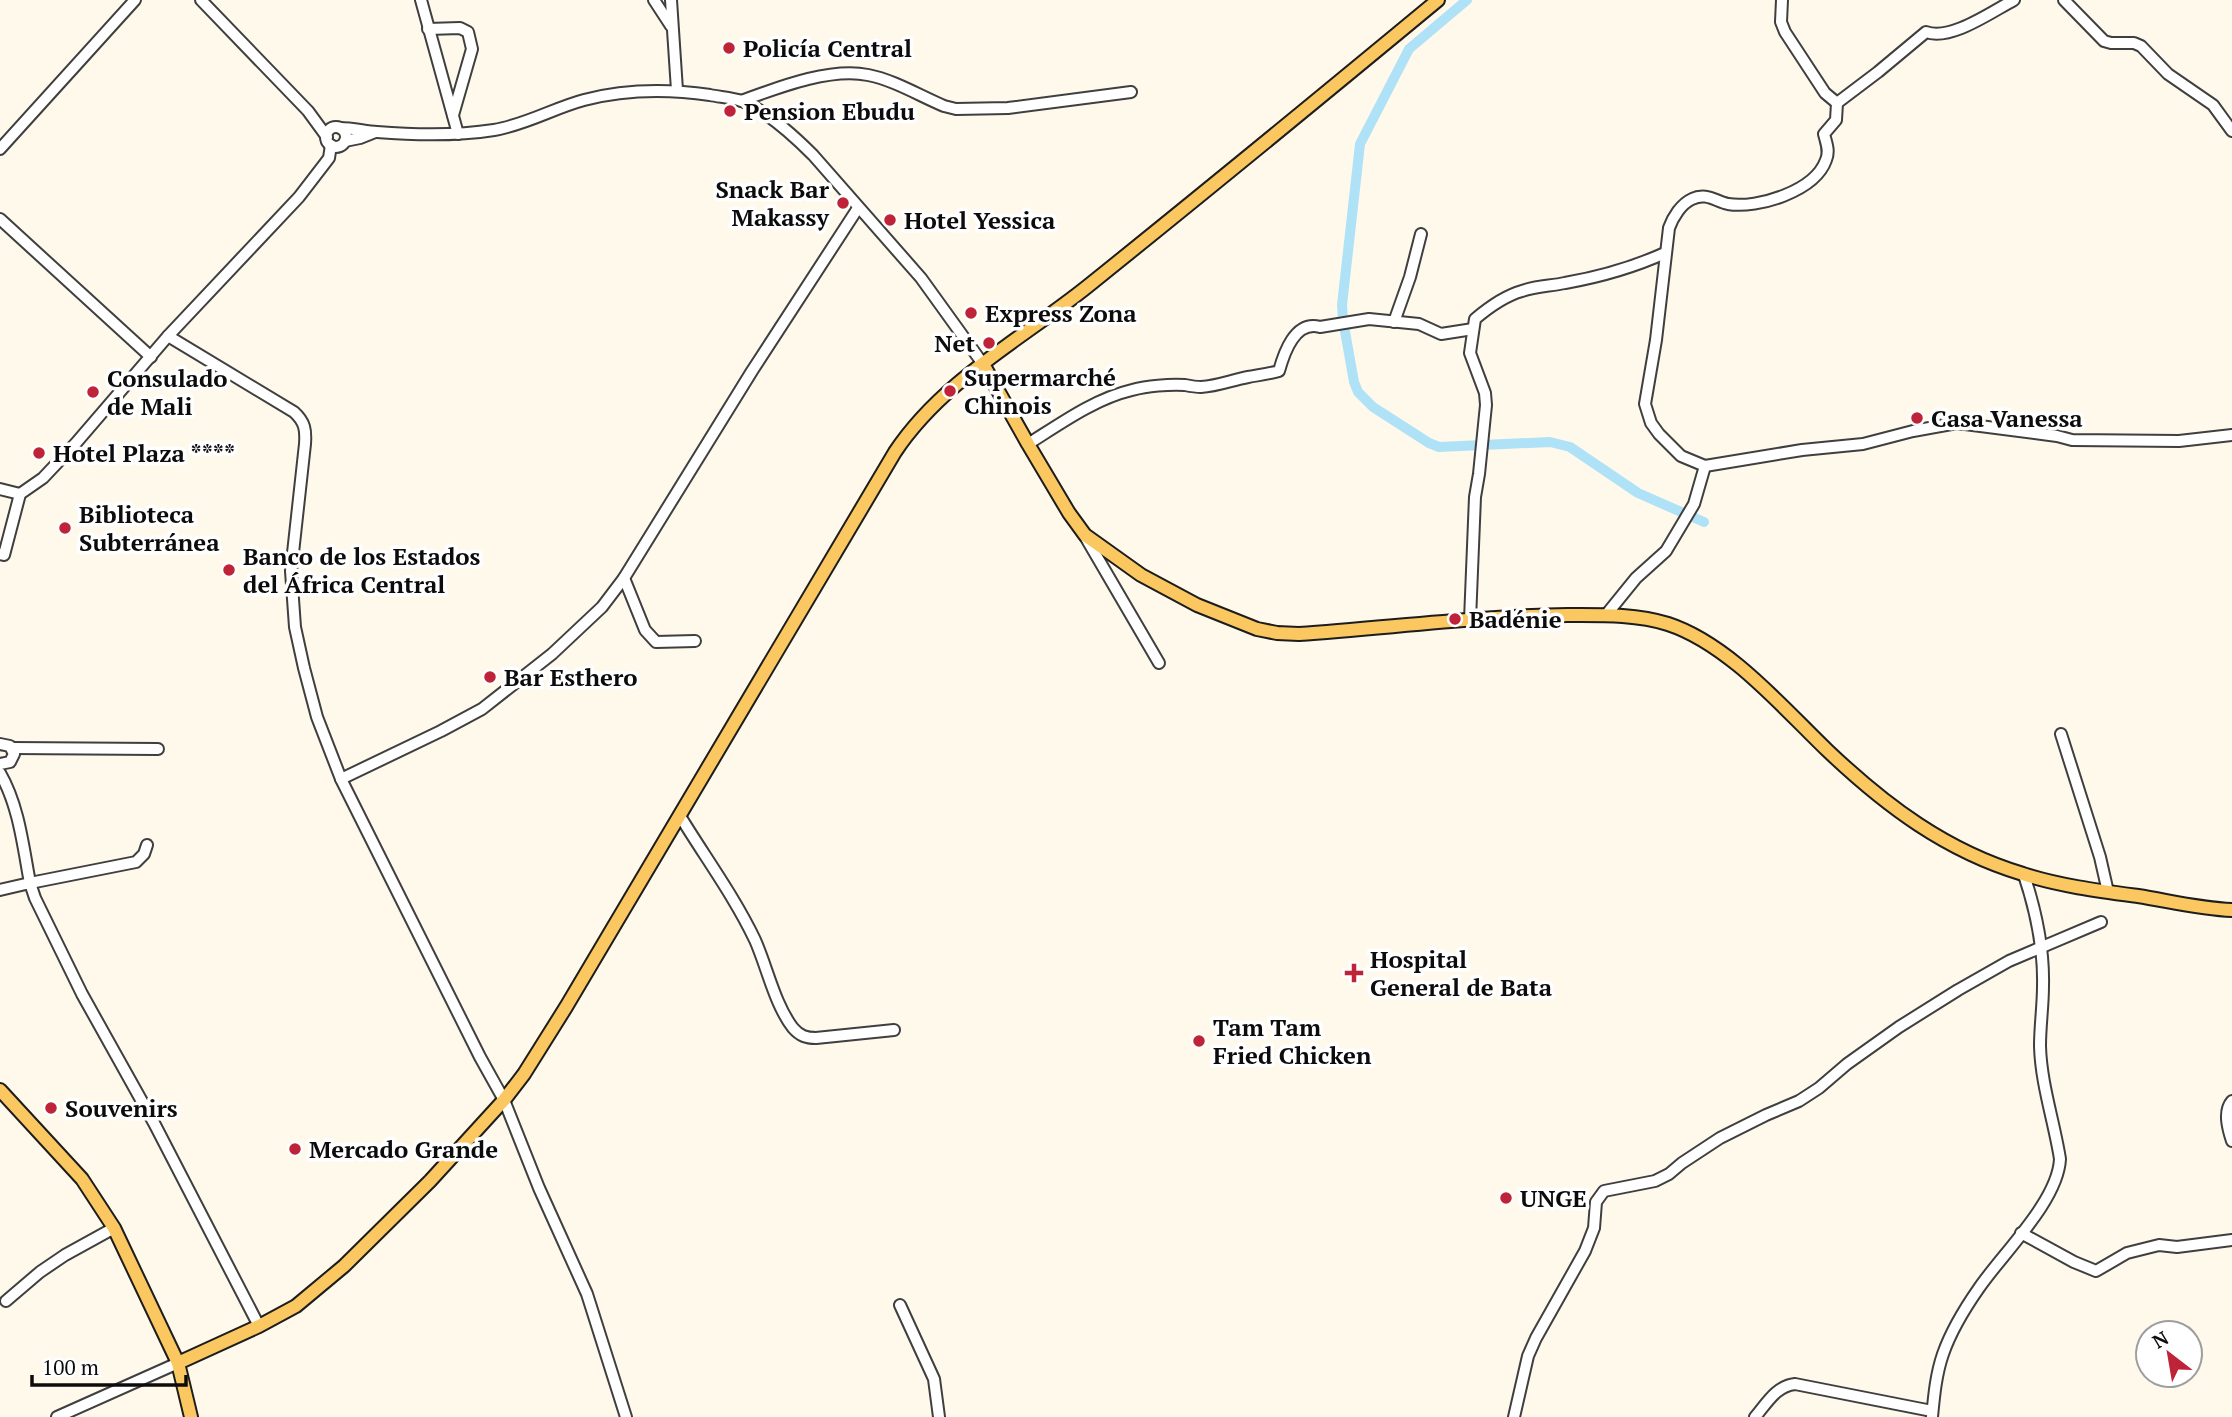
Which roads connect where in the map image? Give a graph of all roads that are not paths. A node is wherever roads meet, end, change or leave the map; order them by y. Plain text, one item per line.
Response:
1 (135, 0) edge
2 (201, 0) edge
3 (421, 0) edge
4 (654, 0) edge
5 (671, 0) edge
6 (1438, 0) edge
7 (1782, 0) edge
8 (2014, 0) edge
9 (2064, 0) edge
10 (673, 28) junction
11 (428, 29) junction
12 (677, 90) junction
13 (1131, 92) dead end
14 (741, 101) junction
15 (1837, 103) junction
16 (308, 111) junction
17 (453, 115) junction
18 (339, 127) junction
19 (2232, 131) edge
20 (375, 132) junction
21 (458, 134) junction
22 (329, 141) junction
23 (345, 141) junction
24 (0, 149) edge
25 (858, 208) junction
26 (0, 219) edge
27 (1421, 234) dead end
28 (1665, 253) junction
29 (1394, 322) junction
30 (1473, 329) junction
31 (168, 336) junction
32 (151, 357) junction
33 (983, 364) junction
34 (2232, 435) edge
35 (1028, 444) junction
36 (1705, 466) junction
37 (0, 489) edge
38 (20, 494) junction
39 (1085, 535) junction
40 (0, 554) edge
41 (624, 578) junction
42 (1606, 615) junction
43 (1470, 620) junction
44 (695, 641) dead end
45 (1159, 663) dead end
46 (2061, 734) dead end
47 (0, 744) edge
48 (12, 748) junction
49 (158, 749) dead end
50 (5, 763) edge
51 (0, 773) edge
52 (341, 779) junction
53 (7, 784) junction
54 (680, 816) junction
55 (147, 845) dead end
56 (2024, 874) junction
57 (30, 883) junction
58 (0, 890) edge
59 (2108, 892) junction
60 (2232, 910) edge
61 (2102, 922) dead end
62 (2042, 948) junction
63 (894, 1030) dead end
64 (0, 1090) edge
65 (504, 1100) junction
66 (2232, 1101) edge
67 (2232, 1141) edge
68 (114, 1228) junction
69 (2021, 1233) junction
70 (2232, 1240) edge
71 (6, 1301) dead end
72 (900, 1305) dead end
73 (259, 1326) junction
74 (178, 1363) junction
75 (1932, 1414) edge
76 (57, 1417) edge
77 (191, 1417) edge
78 (626, 1417) edge
79 (939, 1417) edge
80 (1514, 1417) edge
81 (1755, 1417) edge

1 - 24 street
2 - 16 street
3 - 11 street
4 - 10 street
5 - 10 street
6 - 33 main road
7 - 15 street
8 - 15 street
9 - 19 street
10 - 12 street
11 - 17 street
11 - 17 street
12 - 14 street
12 - 21 street
13 - 14 street
14 - 25 street
15 - 28 street
16 - 18 street
16 - 22 street
17 - 21 street
18 - 20 street
18 - 22 street
18 - 23 street
20 - 21 street
20 - 23 street
22 - 23 street
22 - 31 street
25 - 33 street
25 - 41 street
26 - 32 street
27 - 29 street
28 - 30 street
28 - 36 street
29 - 30 street
29 - 35 street
30 - 43 street
31 - 32 street
31 - 52 street
32 - 38 street
33 - 35 main road
33 - 54 main road
34 - 36 street
35 - 39 main road
36 - 42 street
37 - 38 street
38 - 40 street
39 - 43 main road
39 - 45 street
41 - 44 street
41 - 52 street
42 - 43 main road
42 - 56 main road
46 - 59 street
47 - 48 street
48 - 49 street
48 - 50 street
50 - 53 street
51 - 53 street
52 - 65 street
53 - 57 street
54 - 63 street
54 - 65 main road
55 - 57 street
56 - 59 main road
56 - 62 street
57 - 58 street
57 - 73 street
59 - 60 main road
61 - 62 street
62 - 69 street
62 - 80 street
64 - 68 main road
65 - 73 main road
65 - 78 street
66 - 67 street
68 - 71 street
68 - 74 main road
69 - 70 street
69 - 75 street
72 - 79 street
73 - 74 main road
74 - 76 street
74 - 77 main road
75 - 81 street

